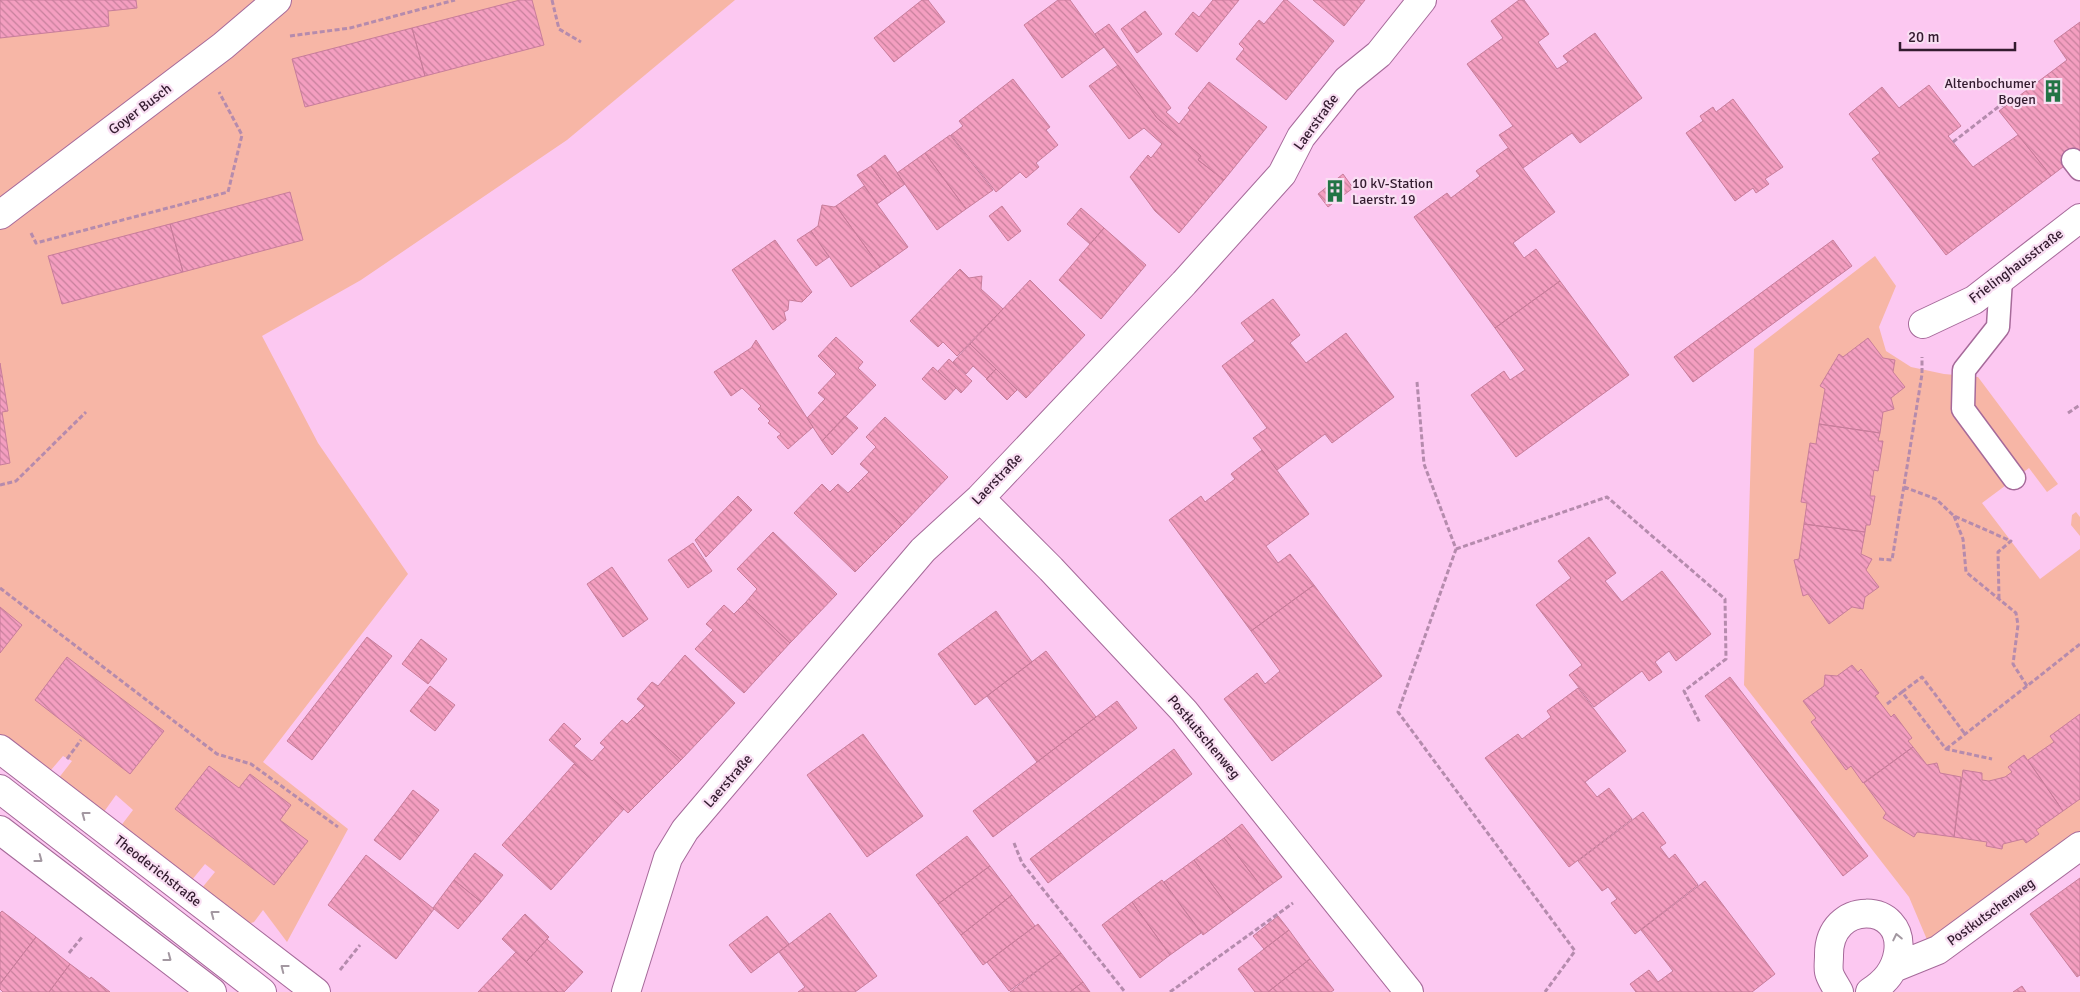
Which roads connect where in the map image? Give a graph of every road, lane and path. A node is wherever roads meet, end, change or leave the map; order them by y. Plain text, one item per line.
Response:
1 (455, 0) edge
2 (552, 0) edge
3 (1422, 0) edge
4 (268, 8) edge
5 (581, 42) dead end
6 (203, 61) junction
7 (2004, 107) dead end
8 (1952, 142) dead end
9 (8, 209) edge
10 (2080, 218) edge
11 (2001, 278) junction
12 (1923, 324) joint
13 (1417, 382) dead end
14 (2080, 405) edge
15 (86, 412) dead end
16 (2068, 413) dead end
17 (2014, 478) dead end
18 (0, 485) edge
19 (1904, 487) junction
20 (980, 498) junction
21 (1954, 516) junction
22 (1456, 549) junction
23 (1879, 559) dead end
24 (0, 588) edge
25 (1998, 598) junction
26 (2080, 644) edge
27 (2027, 686) junction
28 (1902, 692) junction
29 (1887, 704) dead end
30 (1700, 723) dead end
31 (1965, 734) junction
32 (81, 740) dead end
33 (0, 749) edge
34 (1946, 749) junction
35 (71, 753) dead end
36 (1992, 759) dead end
37 (0, 789) edge
38 (338, 827) dead end
39 (0, 830) edge
40 (1014, 843) dead end
41 (2080, 846) edge
42 (1320, 882) junction
43 (85, 934) dead end
44 (69, 953) dead end
45 (1896, 966) junction
46 (234, 970) junction
47 (212, 992) edge
48 (217, 992) edge
49 (262, 992) edge
50 (316, 992) edge
51 (626, 992) edge
52 (1125, 992) edge
53 (1170, 992) edge
54 (1409, 992) edge
55 (1545, 992) edge
56 (1839, 992) edge
57 (1870, 992) edge

1 - 4 path
2 - 5 path
3 - 20 street, Laerstraße
4 - 6 street, Goyer Busch
6 - 9 street, Goyer Busch
6 - 9 path
7 - 8 path
10 - 11 street, Frielinghausstraße
11 - 12 street, Frielinghausstraße
11 - 17 lane
12 - 19 path
13 - 22 path
14 - 16 path
15 - 18 path
19 - 21 path
19 - 23 path
20 - 42 street, Postkutschenweg
20 - 51 street, Laerstraße
21 - 25 path
21 - 25 path
22 - 30 path
22 - 55 path
24 - 38 path
25 - 27 path
26 - 27 path
27 - 31 path
28 - 29 path
28 - 31 path
28 - 34 path
31 - 34 path
32 - 35 path
50 -> 33 street, Theoderichstraße
34 - 36 path
37 - 46 street
39 -> 47 street
40 - 52 path
41 - 45 street, Postkutschenweg
42 - 53 path
42 - 54 street, Postkutschenweg
43 - 44 path
45 -> 56 street
45 - 57 street
46 - 48 street
46 - 49 street

